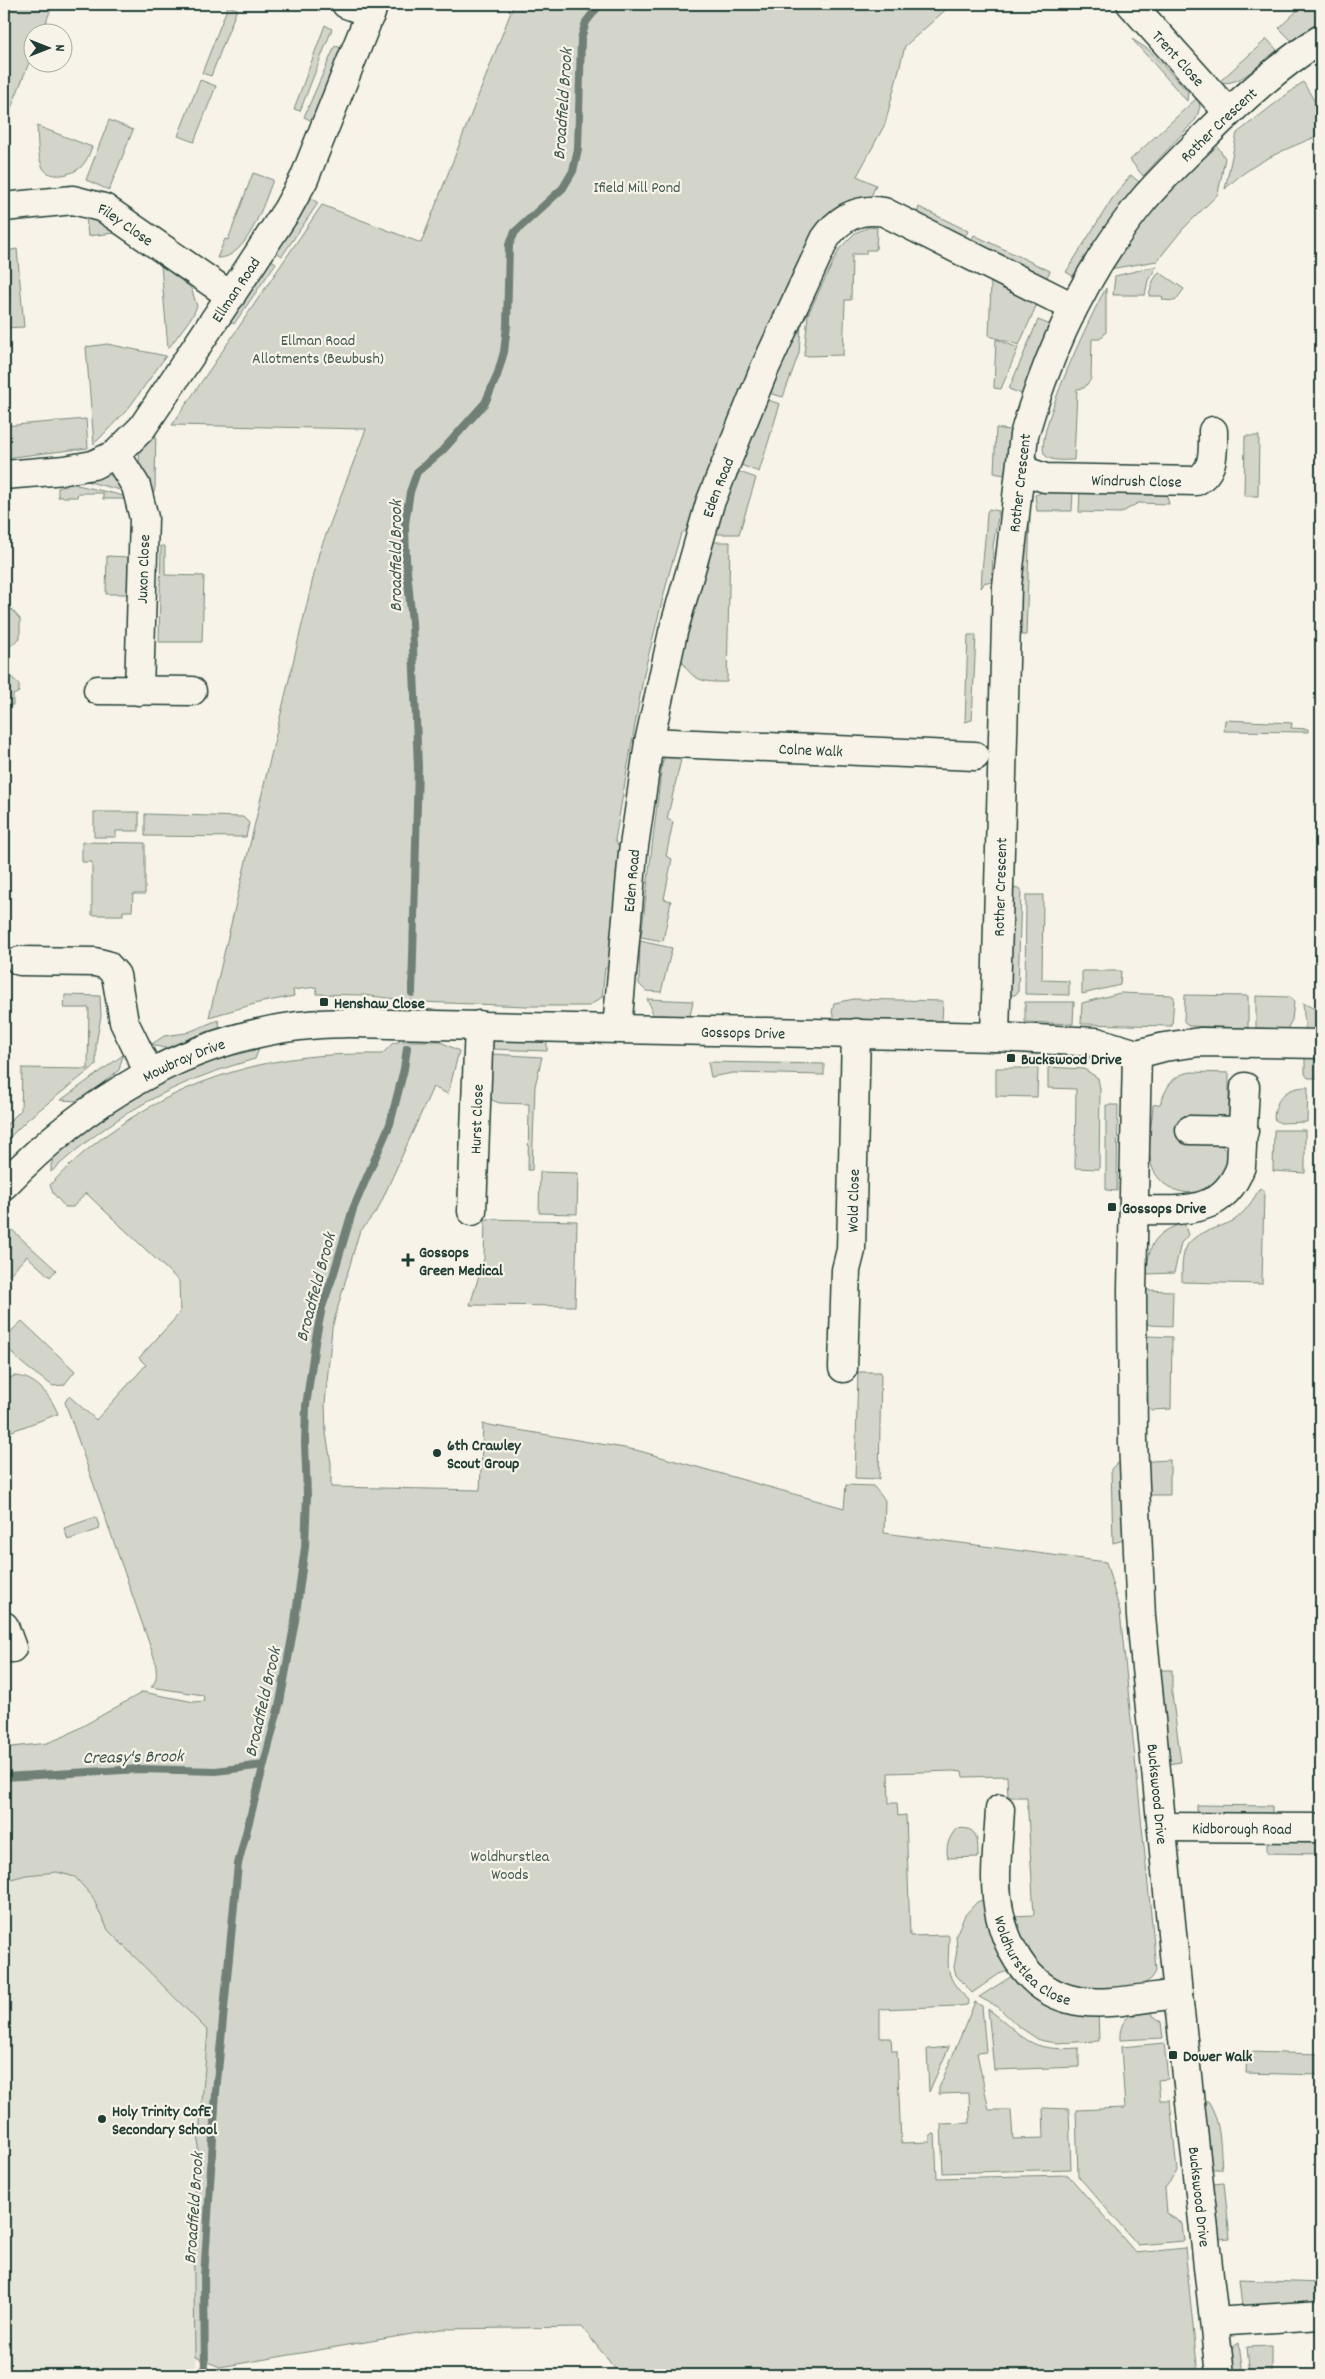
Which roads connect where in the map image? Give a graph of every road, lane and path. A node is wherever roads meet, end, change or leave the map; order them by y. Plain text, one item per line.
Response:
1 (1131, 4) edge
2 (364, 7) edge
3 (1321, 39) edge
4 (1228, 112) junction
5 (4, 207) edge
6 (231, 296) junction
7 (1073, 307) junction
8 (1213, 431) dead end
9 (116, 454) junction
10 (1022, 470) junction
11 (4, 475) edge
12 (98, 690) dead end
13 (138, 691) junction
14 (192, 691) dead end
15 (649, 742) junction
16 (975, 756) dead end
17 (20, 961) dead end
18 (395, 1024) joint
19 (478, 1025) junction
20 (617, 1028) junction
21 (856, 1033) junction
22 (995, 1037) junction
23 (1321, 1044) edge
24 (1137, 1054) junction
25 (149, 1073) junction
26 (1245, 1087) dead end
27 (1190, 1130) dead end
28 (1244, 1131) junction
29 (4, 1185) edge
30 (1134, 1210) junction
31 (472, 1211) dead end
32 (843, 1368) dead end
33 (1000, 1809) dead end
34 (1162, 1828) junction
35 (1321, 1828) edge
36 (1178, 1994) junction
37 (1321, 2315) edge
38 (1215, 2322) junction
39 (1220, 2375) edge

1 - 4 street, Trent Close
2 - 6 street, Ellman Road
3 - 4 street, Rother Crescent
4 - 7 street, Rother Crescent
5 - 6 street, Filey Close
6 - 9 street, Ellman Road
7 - 10 street, Rother Crescent
7 - 15 street, Eden Road
8 - 10 street, Windrush Close
9 - 11 street, Ellman Road
9 - 13 street, Juxon Close
10 - 22 street, Rother Crescent
12 - 13 street
13 - 14 street
15 - 16 street, Colne Walk
15 - 20 street, Eden Road
17 - 25 street
18 - 19 street, Gossops Drive
18 - 25 street, Mowbray Drive
19 - 20 street, Gossops Drive
19 - 31 street, Hurst Close
20 - 21 street, Gossops Drive
21 - 22 street, Gossops Drive
21 - 32 street, Wold Close
22 - 24 street, Gossops Drive
23 - 24 street
24 - 30 street, Buckswood Drive
25 - 29 street, Mowbray Drive
26 - 28 street
27 - 28 street
28 - 30 street
30 - 34 street, Buckswood Drive
33 - 36 street, Woldhurstlea Close
34 - 35 street, Kidborough Road
34 - 36 street, Buckswood Drive
36 - 38 street, Buckswood Drive
37 - 38 street
38 - 39 street, Buckswood Drive

